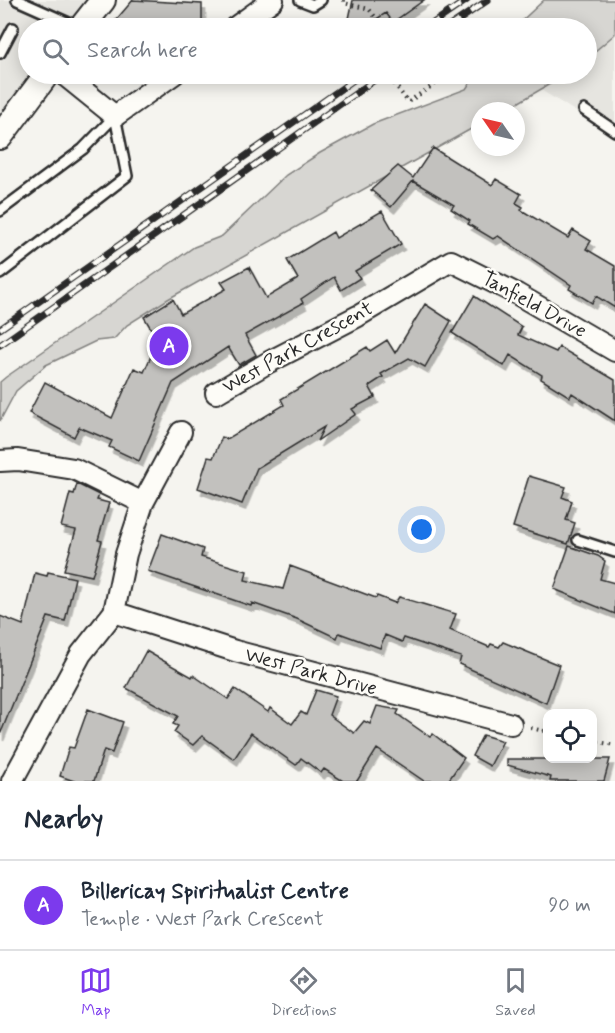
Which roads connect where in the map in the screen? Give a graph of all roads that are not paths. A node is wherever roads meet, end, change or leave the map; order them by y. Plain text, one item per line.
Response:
1 (17, 0) edge
2 (103, 0) edge
3 (273, 0) edge
4 (300, 0) edge
5 (321, 0) edge
6 (32, 3) edge
7 (61, 18) edge
8 (89, 18) edge
9 (248, 18) edge
10 (13, 28) dead end
11 (0, 53) edge
12 (40, 84) edge
13 (76, 84) edge
14 (160, 84) edge
15 (584, 110) dead end
16 (116, 116) junction
17 (615, 131) edge
18 (0, 137) edge
19 (0, 211) edge
20 (451, 261) joint
21 (0, 274) edge
22 (615, 351) edge
23 (216, 393) dead end
24 (182, 432) dead end
25 (0, 461) edge
26 (143, 503) junction
27 (578, 540) dead end
28 (615, 552) edge
29 (114, 612) junction
30 (511, 724) dead end
31 (12, 781) edge

1 - 6 lane
2 - 8 street
3 - 9 street
4 - 5 lane
6 - 7 lane
10 - 11 lane
12 - 18 street
13 - 16 street
14 - 16 street
15 - 17 lane
16 - 19 lane
16 - 21 lane
20 - 22 street, Tanfield Drive
20 - 23 street, West Park Crescent
24 - 26 street
25 - 26 street
26 - 29 street
27 - 28 lane
29 - 30 street, West Park Drive
29 - 31 street

